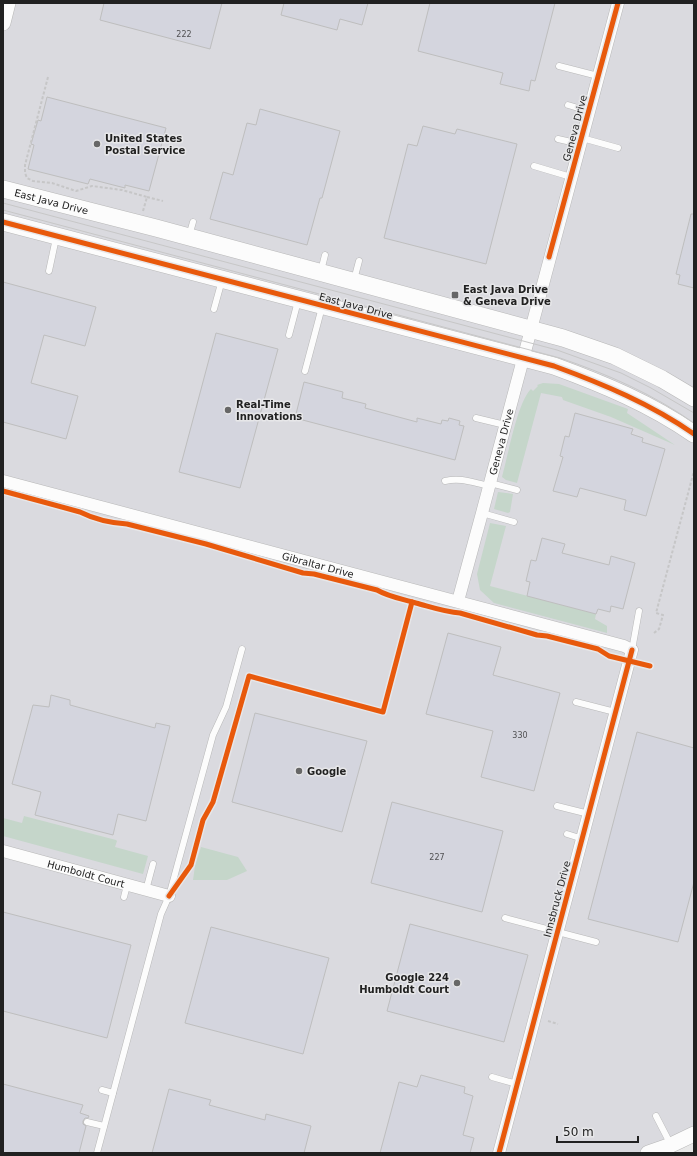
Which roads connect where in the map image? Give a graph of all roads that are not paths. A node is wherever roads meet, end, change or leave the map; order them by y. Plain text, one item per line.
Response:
1 (8, 3) edge
2 (618, 3) edge
3 (3, 23) edge
4 (559, 66) dead end
5 (598, 76) junction
6 (568, 106) dead end
7 (588, 111) junction
8 (558, 139) dead end
9 (581, 141) junction
10 (618, 148) dead end
11 (534, 166) dead end
12 (571, 177) junction
13 (3, 189) edge
14 (3, 222) edge
15 (57, 236) junction
16 (325, 255) dead end
17 (359, 261) dead end
18 (49, 272) dead end
19 (320, 272) junction
20 (222, 280) junction
21 (354, 281) junction
22 (299, 300) junction
23 (322, 306) junction
24 (214, 309) dead end
25 (530, 329) junction
26 (289, 335) dead end
27 (523, 358) junction
28 (305, 371) dead end
29 (694, 398) edge
30 (476, 418) dead end
31 (505, 425) junction
32 (694, 434) edge
33 (3, 481) edge
34 (445, 481) dead end
35 (490, 484) junction
36 (517, 490) dead end
37 (482, 513) junction
38 (514, 522) dead end
39 (458, 601) junction
40 (639, 611) dead end
41 (242, 649) dead end
42 (632, 650) junction
43 (576, 702) dead end
44 (615, 712) junction
45 (557, 806) dead end
46 (589, 814) junction
47 (567, 834) dead end
48 (583, 839) junction
49 (3, 851) edge
50 (153, 864) dead end
51 (127, 885) junction
52 (146, 890) junction
53 (169, 896) junction
54 (124, 897) dead end
55 (505, 918) dead end
56 (558, 932) junction
57 (596, 942) dead end
58 (492, 1077) dead end
59 (517, 1084) junction
60 (102, 1090) dead end
61 (113, 1093) junction
62 (656, 1116) dead end
63 (87, 1122) dead end
64 (104, 1126) junction
65 (694, 1134) edge
66 (671, 1145) junction
67 (97, 1153) edge
68 (499, 1153) edge
69 (648, 1153) edge

1 - 3 street
2 - 5 street, Geneva Drive
4 - 5 lane
5 - 7 street, Geneva Drive
6 - 7 lane
7 - 9 street, Geneva Drive
8 - 9 lane
9 - 10 lane
9 - 12 street, Geneva Drive
11 - 12 lane
12 - 25 street, Geneva Drive
13 - 19 main road, East Java Drive
14 - 15 main road, East Java Drive
15 - 18 lane
15 - 20 main road, East Java Drive
16 - 19 lane
17 - 21 lane
19 - 21 main road, East Java Drive
20 - 22 main road, East Java Drive
20 - 24 lane
21 - 25 main road, East Java Drive
22 - 23 main road, East Java Drive
22 - 26 lane
23 - 27 main road, East Java Drive
23 - 28 lane
25 - 27 street, Geneva Drive
25 - 29 main road, East Java Drive
27 - 31 street, Geneva Drive
27 - 32 main road, East Java Drive
30 - 31 lane
31 - 35 street, Geneva Drive
33 - 39 street, Gibraltar Drive
34 - 35 lane
35 - 36 lane
35 - 37 street, Geneva Drive
37 - 38 lane
37 - 39 street, Geneva Drive
39 - 42 street, Gibraltar Drive
40 - 42 lane
41 - 53 lane
42 - 44 street, Innsbruck Drive
43 - 44 lane
44 - 46 street, Innsbruck Drive
45 - 46 lane
46 - 48 street, Innsbruck Drive
47 - 48 lane
48 - 56 street, Innsbruck Drive
49 - 51 street, Humboldt Court
50 - 52 lane
51 - 52 street, Humboldt Court
51 - 54 lane
52 - 53 street, Humboldt Court
53 - 61 lane
55 - 56 lane
56 - 57 lane
56 - 59 street, Innsbruck Drive
58 - 59 lane
59 - 68 street, Innsbruck Drive
60 - 61 lane
61 - 64 lane
62 - 66 lane
63 - 64 lane
64 - 67 lane
65 - 66 street
66 - 69 street

